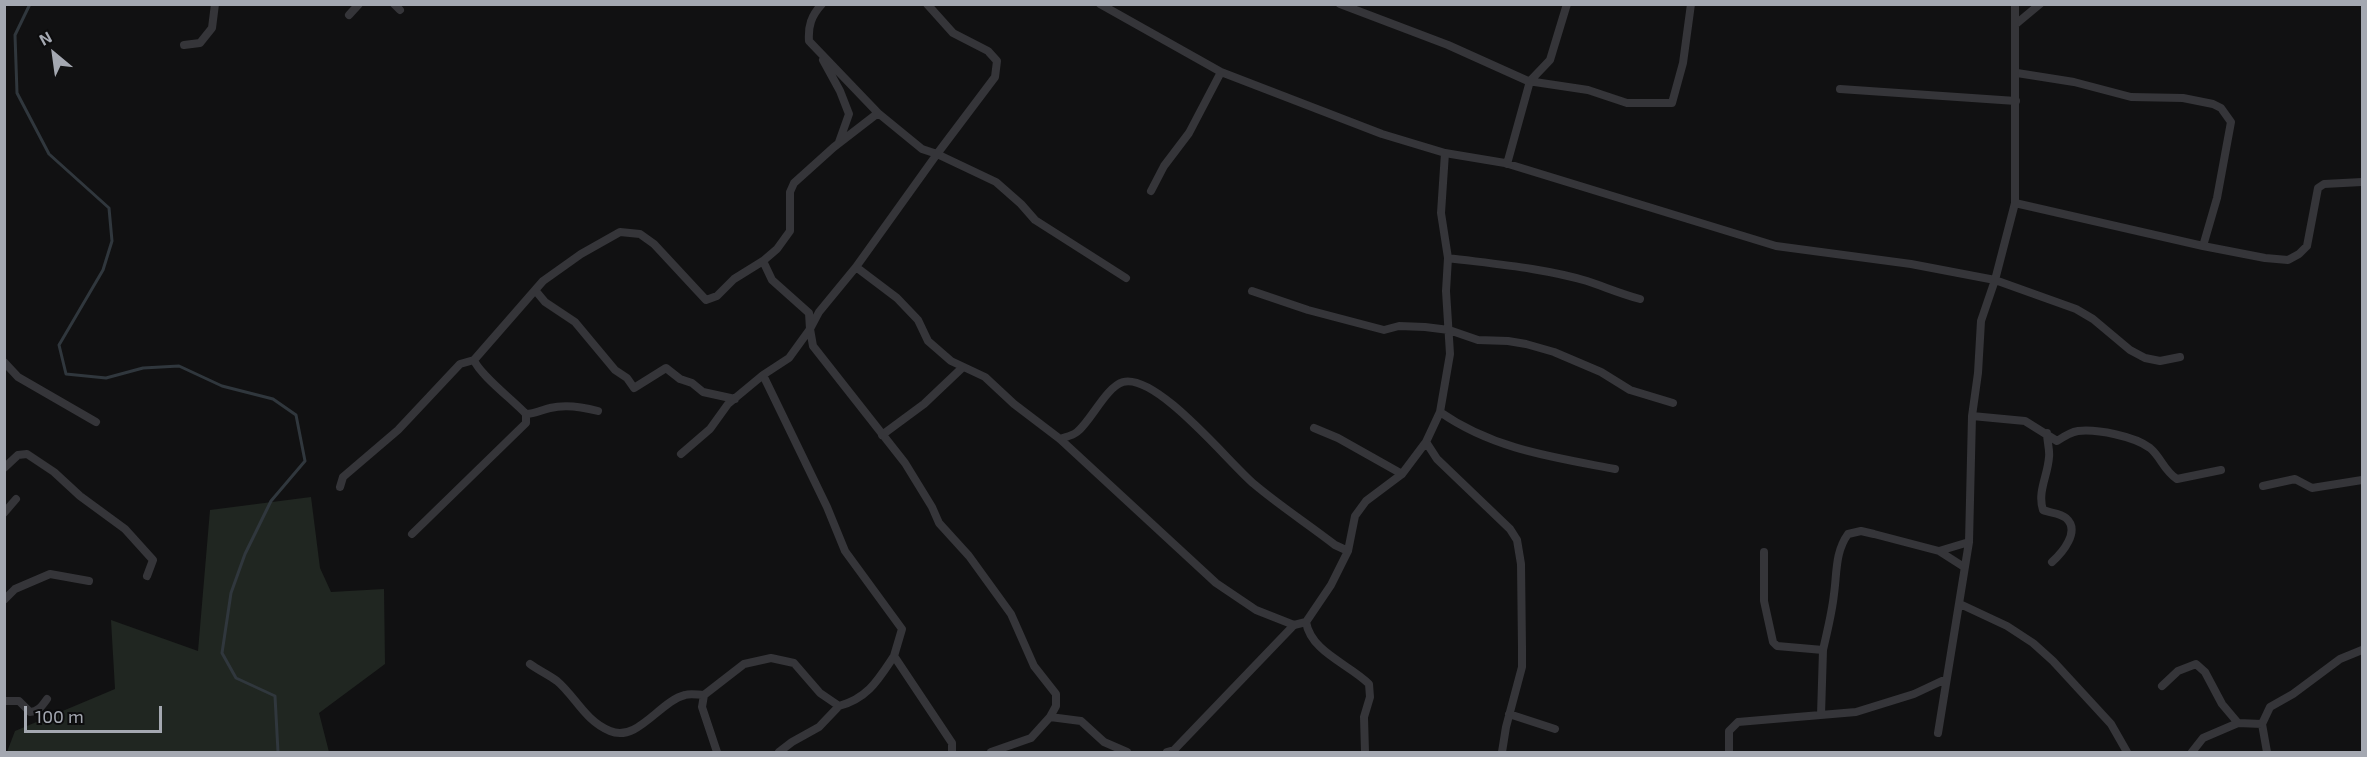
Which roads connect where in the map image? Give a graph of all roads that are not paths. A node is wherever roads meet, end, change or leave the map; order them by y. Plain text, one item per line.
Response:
1 (215, 4) edge
2 (359, 4) edge
3 (822, 4) edge
4 (927, 4) edge
5 (1100, 4) edge
6 (1340, 4) edge
7 (1567, 4) edge
8 (1691, 4) edge
9 (2015, 4) edge
10 (2040, 4) edge
11 (349, 15) dead end
12 (2016, 24) junction
13 (184, 45) dead end
14 (819, 54) junction
15 (1221, 72) junction
16 (2017, 73) junction
17 (1530, 81) junction
18 (1840, 88) dead end
19 (2016, 101) junction
20 (878, 113) junction
21 (839, 143) junction
22 (1445, 153) junction
23 (937, 154) junction
24 (1507, 164) junction
25 (2362, 182) edge
26 (1151, 191) dead end
27 (2015, 203) junction
28 (2203, 246) junction
29 (1448, 258) junction
30 (763, 261) junction
31 (856, 267) junction
32 (1126, 278) dead end
33 (1995, 280) junction
34 (535, 290) junction
35 (1251, 291) dead end
36 (1640, 298) dead end
37 (810, 329) junction
38 (1449, 330) junction
39 (2180, 357) dead end
40 (474, 360) junction
41 (4, 362) edge
42 (963, 367) junction
43 (763, 375) junction
44 (735, 399) junction
45 (1673, 403) dead end
46 (598, 411) dead end
47 (1440, 412) junction
48 (526, 414) junction
49 (1972, 416) junction
50 (96, 422) dead end
51 (1314, 428) dead end
52 (2047, 433) junction
53 (882, 435) junction
54 (1060, 439) junction
55 (1426, 442) junction
56 (681, 454) dead end
57 (4, 468) edge
58 (1615, 469) dead end
59 (2221, 470) dead end
60 (1402, 474) junction
61 (2362, 480) edge
62 (2263, 486) dead end
63 (340, 487) dead end
64 (16, 499) dead end
65 (4, 513) edge
66 (412, 534) dead end
67 (1969, 542) junction
68 (1348, 551) junction
69 (1939, 551) junction
70 (1764, 552) dead end
71 (2052, 562) dead end
72 (1964, 567) junction
73 (147, 576) dead end
74 (88, 581) dead end
75 (4, 600) edge
76 (1960, 604) junction
77 (1306, 622) junction
78 (1294, 625) junction
79 (1823, 650) junction
80 (2362, 650) edge
81 (894, 656) junction
82 (530, 664) dead end
83 (1946, 679) junction
84 (2162, 686) dead end
85 (704, 695) junction
86 (47, 699) dead end
87 (4, 701) edge
88 (839, 706) junction
89 (1509, 714) junction
90 (1821, 715) junction
91 (1050, 717) junction
92 (2238, 723) junction
93 (2262, 724) junction
94 (1555, 729) dead end
95 (1938, 733) dead end
96 (1001, 751) edge
97 (1172, 752) edge
98 (717, 753) edge
99 (779, 753) edge
100 (952, 753) edge
101 (991, 753) edge
102 (1127, 753) edge
103 (1365, 753) edge
104 (1502, 753) edge
105 (1729, 753) edge
106 (2127, 753) edge
107 (2193, 753) edge
108 (2267, 753) edge

1 - 13 street
2 - 11 street
3 - 14 street
4 - 23 street
5 - 15 street
6 - 17 street
7 - 17 street
8 - 17 street
9 - 12 street
10 - 12 street
12 - 16 street
14 - 20 street
14 - 21 street
15 - 22 street
15 - 26 street
16 - 19 street
16 - 28 street
17 - 24 street
18 - 19 street
19 - 27 street
20 - 21 street
20 - 23 street
21 - 30 street
22 - 24 street
22 - 29 street
23 - 31 street
23 - 32 street
24 - 33 street
25 - 28 street
27 - 28 street
27 - 33 street
29 - 36 street
29 - 38 street
30 - 34 street
30 - 37 street
31 - 37 street
31 - 42 street
33 - 39 street
33 - 49 street
34 - 40 street
34 - 44 street
35 - 38 street
37 - 43 street
37 - 53 street
38 - 45 street
38 - 47 street
40 - 48 street
40 - 63 street
41 - 50 street
42 - 53 street
42 - 54 street
43 - 44 street
43 - 81 street
44 - 56 street
46 - 48 street
47 - 55 street
47 - 58 street
48 - 66 street
49 - 52 street
49 - 67 street
51 - 60 street
52 - 59 street
52 - 71 street
53 - 91 street
54 - 68 street
54 - 78 street
55 - 60 street
55 - 89 street
57 - 73 street
60 - 68 street
61 - 62 street
64 - 65 street
67 - 69 street
67 - 72 street
68 - 77 street
69 - 72 street
69 - 79 street
70 - 79 street
72 - 76 street
74 - 75 street
76 - 83 street
76 - 106 street
77 - 78 street
77 - 103 street
78 - 97 street
79 - 90 street
80 - 93 street
81 - 88 street
81 - 100 street
82 - 85 street
83 - 90 street
83 - 95 street
84 - 92 street
85 - 88 street
85 - 98 street
86 - 87 street
88 - 99 street
89 - 94 street
89 - 104 street
90 - 105 street
91 - 96 street
91 - 102 street
92 - 93 street
92 - 107 street
93 - 108 street
96 - 101 street

